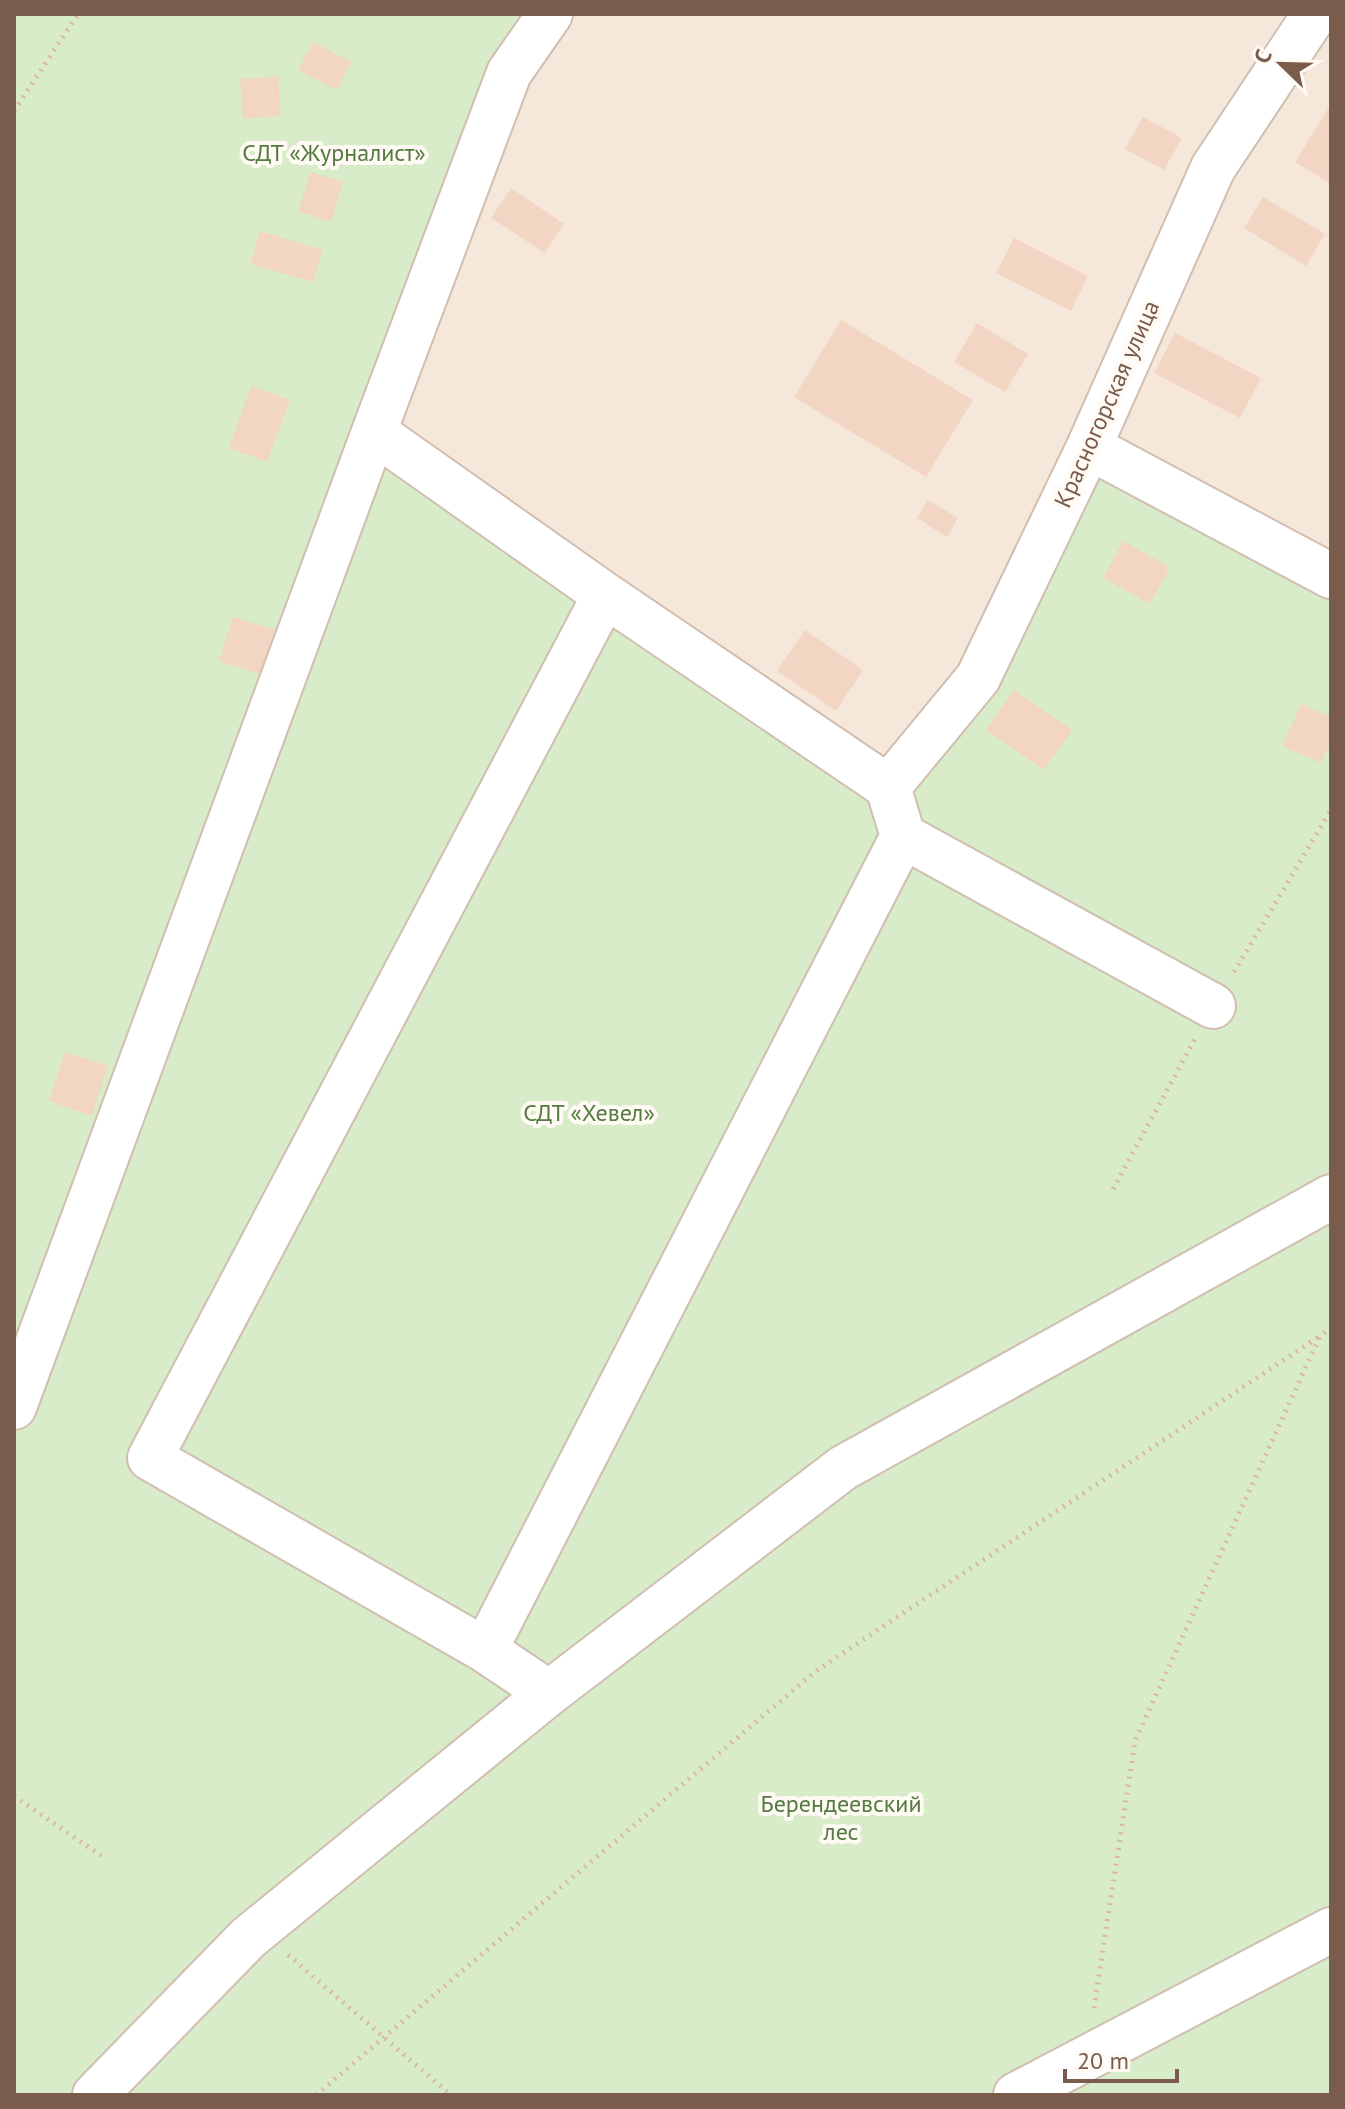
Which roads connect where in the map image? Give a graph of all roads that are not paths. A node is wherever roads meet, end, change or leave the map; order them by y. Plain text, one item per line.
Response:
1 (550, 14) edge
2 (1315, 14) edge
3 (374, 432) junction
4 (1089, 447) junction
5 (1331, 576) edge
6 (605, 595) junction
7 (888, 787) junction
8 (903, 836) junction
9 (1213, 1006) dead end
10 (1331, 1197) edge
11 (14, 1407) edge
12 (485, 1650) junction
13 (549, 1693) junction
14 (1331, 1930) edge
15 (95, 2095) edge
16 (1016, 2095) edge

1 - 3 street
2 - 4 street, Красногорская улица
3 - 6 street
3 - 11 street
4 - 5 street
4 - 7 street, Красногорская улица
6 - 7 street
6 - 12 street
7 - 8 street
8 - 9 street
8 - 12 street
10 - 13 street
12 - 13 street
13 - 15 street
14 - 16 street

